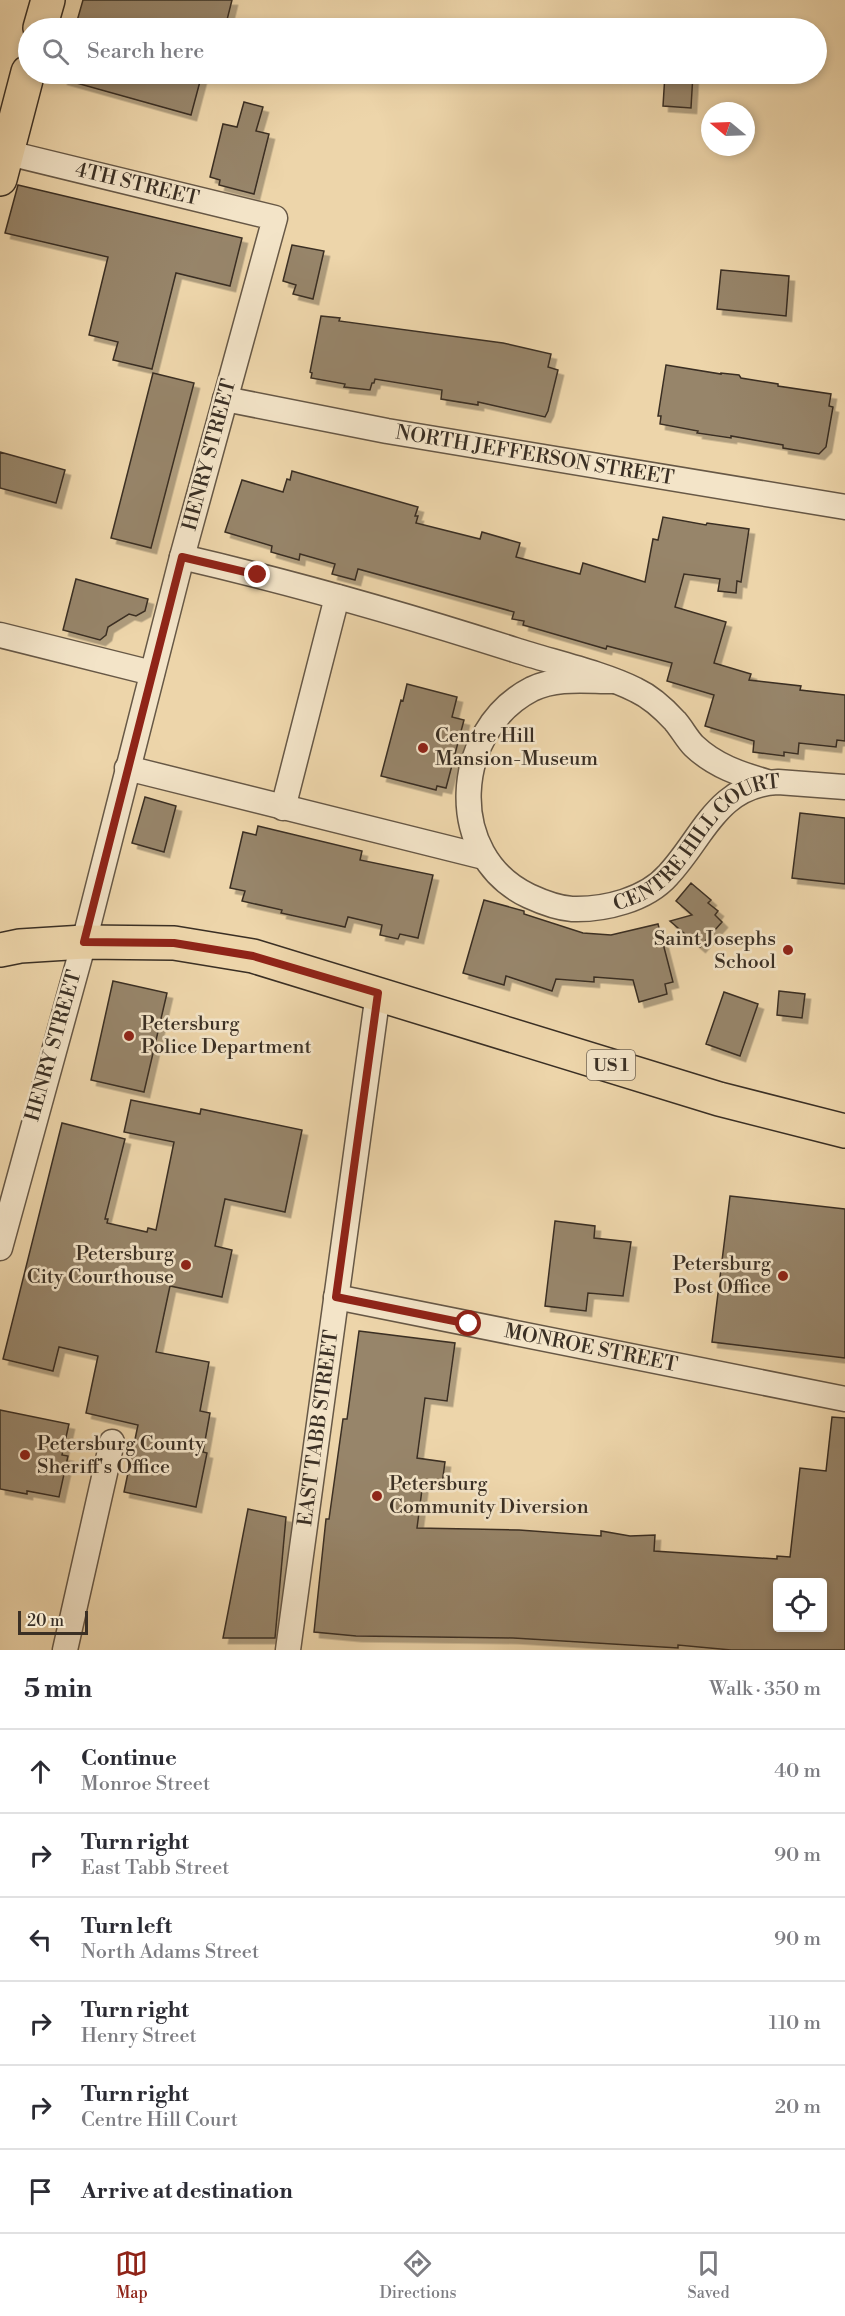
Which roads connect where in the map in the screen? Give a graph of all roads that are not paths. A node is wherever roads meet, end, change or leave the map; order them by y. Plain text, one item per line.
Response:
1 (48, 0) edge
2 (43, 18) edge
3 (24, 84) edge
4 (2, 161) edge
5 (275, 218) joint
6 (225, 399) junction
7 (845, 507) edge
8 (182, 557) junction
9 (338, 597) junction
10 (0, 635) edge
11 (152, 673) junction
12 (612, 681) junction
13 (127, 768) junction
14 (767, 782) junction
15 (845, 787) edge
16 (283, 808) junction
17 (484, 857) junction
18 (84, 942) junction
19 (0, 950) edge
20 (378, 993) junction
21 (845, 1131) edge
22 (0, 1248) edge
23 (336, 1297) junction
24 (845, 1399) edge
25 (112, 1442) dead end
26 (65, 1650) edge
27 (288, 1650) edge

1 - 2 main road
3 - 4 main road
4 - 5 street, 4TH STREET
5 - 6 street, HENRY STREET
6 - 7 street, NORTH JEFFERSON STREET
6 - 8 street, HENRY STREET
8 - 9 street, CENTRE HILL COURT
8 - 11 street, HENRY STREET
9 - 12 street, CENTRE HILL COURT
9 - 16 street
10 - 11 street
11 - 13 street, HENRY STREET
12 - 14 street, CENTRE HILL COURT
12 - 17 street, CENTRE HILL COURT
13 - 16 street
13 - 18 street, HENRY STREET
14 - 15 street
14 - 17 street, CENTRE HILL COURT
16 - 17 street
18 - 19 main road, US 1
18 - 20 main road, US 1
18 - 22 street, HENRY STREET
20 - 21 main road, US 1
20 - 23 street, EAST TABB STREET
23 - 24 street, MONROE STREET
23 - 27 street, EAST TABB STREET
25 - 26 street

